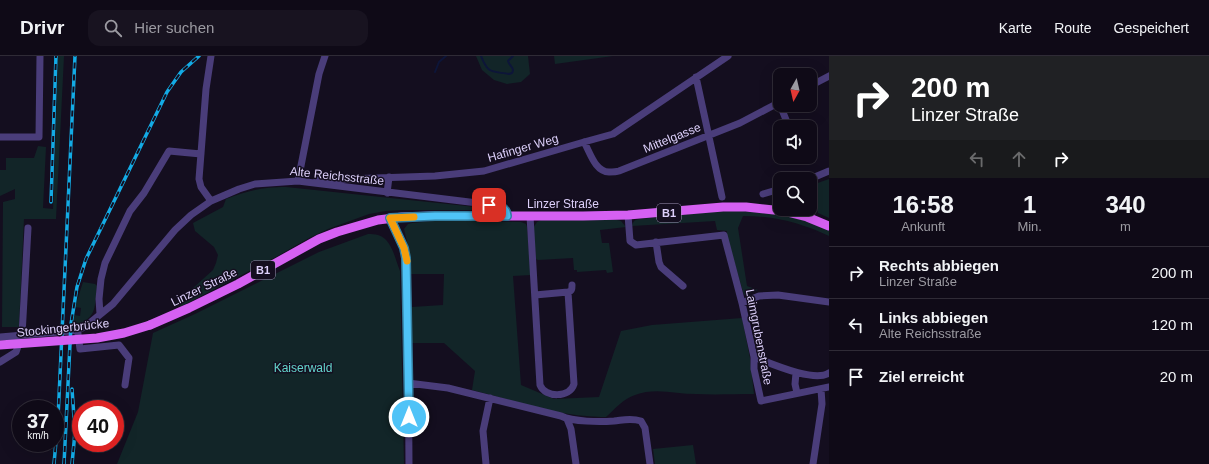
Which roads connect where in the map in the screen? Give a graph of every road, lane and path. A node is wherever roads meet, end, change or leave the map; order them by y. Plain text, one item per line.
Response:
1 (40, 56) edge
2 (211, 56) edge
3 (325, 56) edge
4 (728, 56) edge
5 (829, 76) edge
6 (696, 77) junction
7 (817, 82) edge
8 (773, 107) edge
9 (710, 135) junction
10 (0, 137) edge
11 (584, 142) junction
12 (201, 154) junction
13 (829, 171) edge
14 (389, 176) junction
15 (817, 176) edge
16 (298, 181) junction
17 (773, 191) edge
18 (387, 193) junction
19 (762, 194) dead end
20 (722, 197) dead end
21 (211, 201) junction
22 (628, 215) junction
23 (507, 216) junction
24 (530, 216) junction
25 (390, 218) junction
26 (829, 226) edge
27 (28, 228) dead end
28 (656, 242) junction
29 (572, 285) dead end
30 (684, 286) dead end
31 (568, 292) junction
32 (535, 295) junction
33 (742, 302) junction
34 (829, 302) edge
35 (100, 314) junction
36 (150, 325) joint
37 (78, 330) junction
38 (22, 335) junction
39 (0, 337) edge
40 (0, 345) edge
41 (754, 357) junction
42 (0, 362) edge
43 (796, 373) junction
44 (829, 373) edge
45 (408, 383) junction
46 (125, 386) dead end
47 (829, 387) edge
48 (821, 389) junction
49 (797, 394) junction
50 (490, 398) junction
51 (567, 419) junction
52 (409, 464) edge
53 (486, 464) edge
54 (576, 464) edge
55 (650, 464) edge
56 (813, 464) edge

1 - 10 street
2 - 12 street
3 - 16 street
4 - 6 street, Hafinger Weg
5 - 7 street
6 - 9 street
6 - 11 street, Hafinger Weg
8 - 9 street, Mittelgasse
9 - 11 street, Mittelgasse
9 - 20 street
11 - 14 street, Hafinger Weg
12 - 21 street
12 - 35 street
13 - 15 street
14 - 16 street, Hafinger Weg
14 - 18 street
16 - 18 street, Alte Reichsstraße
16 - 21 street, Alte Reichsstraße
17 - 19 street
18 - 23 street, Alte Reichsstraße
21 - 35 street, Alte Reichsstraße
22 - 24 main road, Linzer Straße / B1
22 - 26 main road, Linzer Straße / B1
22 - 28 street
23 - 24 main road, Linzer Straße / B1
23 - 25 main road, Linzer Straße / B1
24 - 32 street
25 - 36 main road, Linzer Straße / B1
25 - 45 street
27 - 38 street
28 - 30 street
28 - 33 street, Laimgrubenstraße
29 - 31 street
31 - 32 street
31 - 32 street
33 - 34 street
33 - 41 street, Laimgrubenstraße
35 - 37 street, Alte Reichsstraße
36 - 40 main road, Stockingerbrücke / B1, bridge
37 - 38 street, Alte Reichsstraße
37 - 46 street
38 - 39 street, Alte Reichsstraße
38 - 42 street
41 - 43 street
41 - 49 street, Laimgrubenstraße
43 - 44 street
43 - 49 street
45 - 50 street
45 - 52 street
47 - 48 street, Laimgrubenstraße
48 - 49 street, Laimgrubenstraße
48 - 56 street
50 - 51 street
50 - 53 street
51 - 54 street
51 - 55 street

